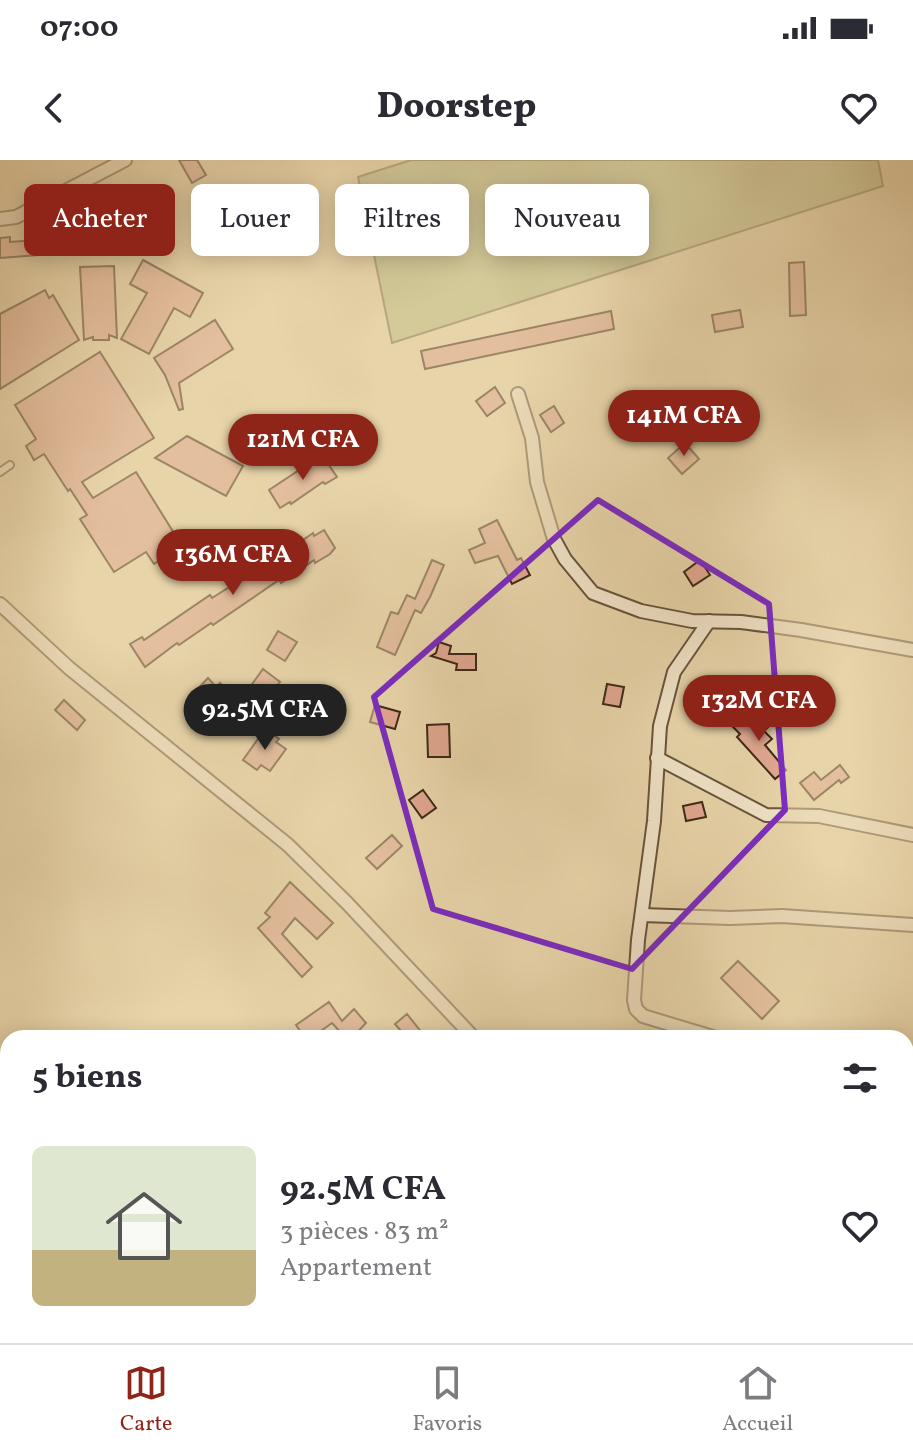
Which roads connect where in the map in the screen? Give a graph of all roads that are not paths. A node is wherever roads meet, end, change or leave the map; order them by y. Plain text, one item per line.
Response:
1 (125, 160) edge
2 (0, 219) edge
3 (518, 394) dead end
4 (10, 465) dead end
5 (0, 472) edge
6 (0, 604) edge
7 (692, 621) junction
8 (709, 621) junction
9 (698, 635) junction
10 (913, 650) edge
11 (657, 758) junction
12 (913, 835) edge
13 (642, 915) junction
14 (913, 925) edge
15 (466, 1030) edge
16 (689, 1030) edge

1 - 2 street
3 - 7 street
4 - 5 lane
6 - 15 street
7 - 8 street
7 - 9 street
8 - 9 street
8 - 10 street
9 - 11 street
11 - 12 street
11 - 13 street
13 - 14 street
13 - 16 street

